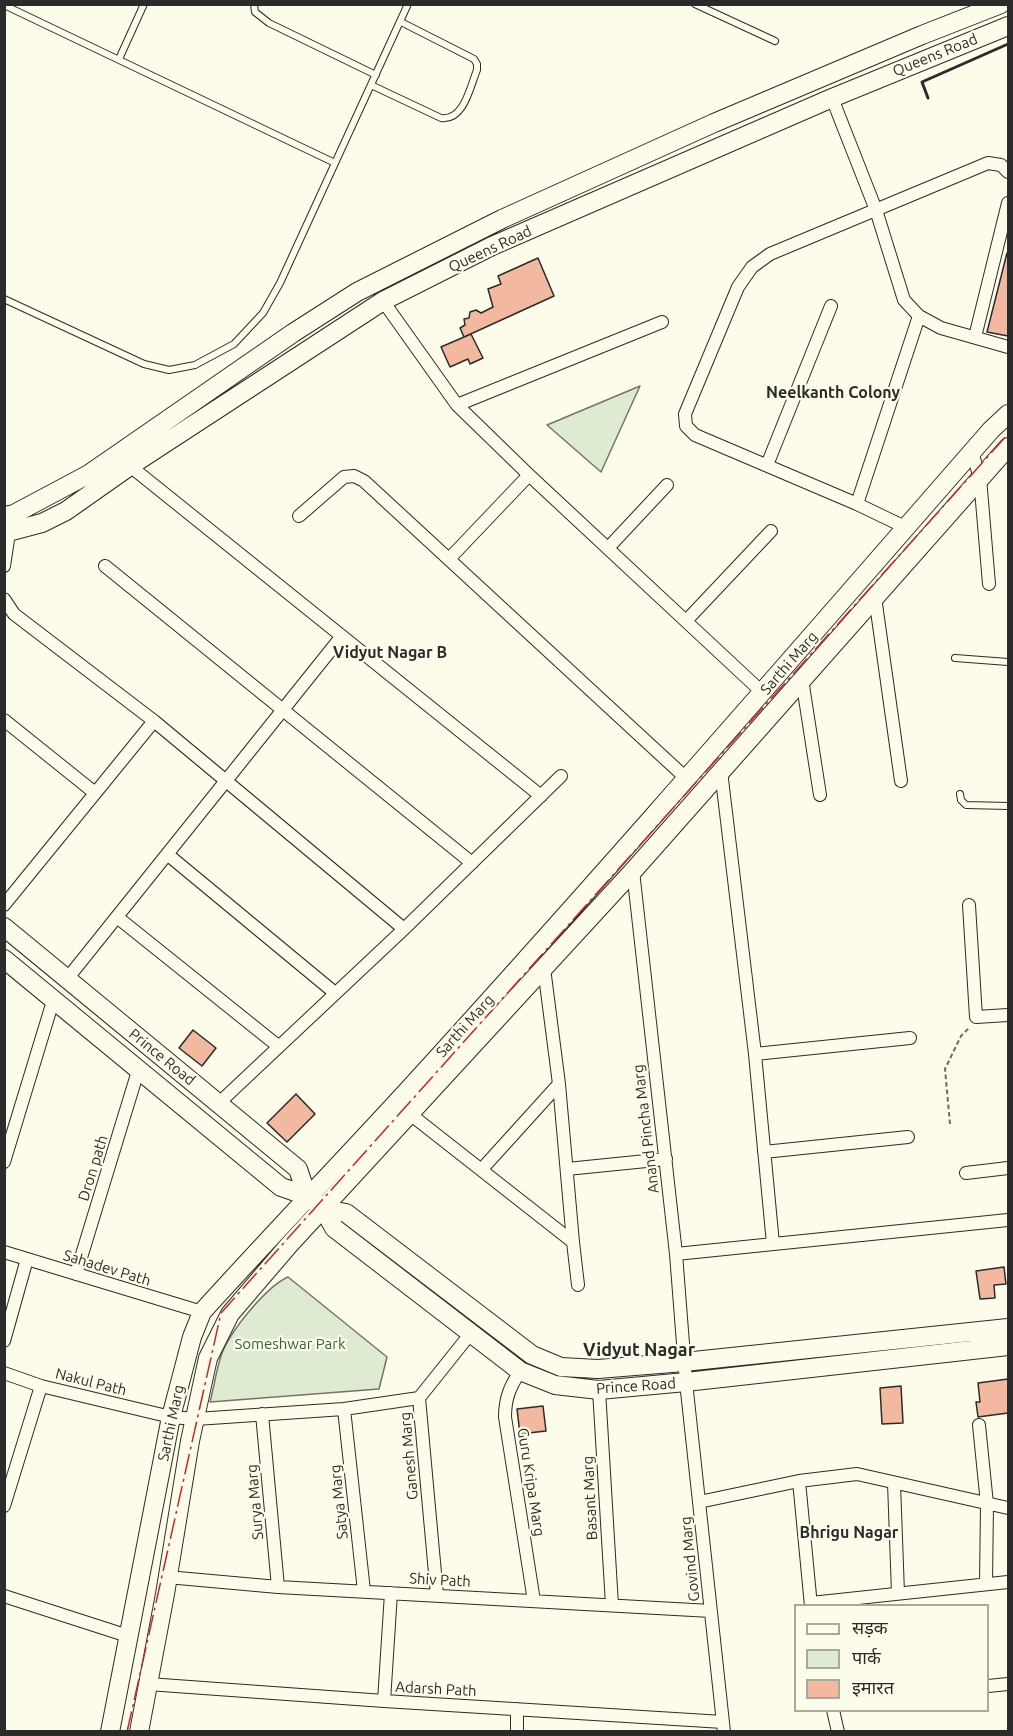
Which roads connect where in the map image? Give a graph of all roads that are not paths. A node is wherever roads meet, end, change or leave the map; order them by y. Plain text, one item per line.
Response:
1 (144, 4) edge
2 (254, 4) edge
3 (408, 4) edge
4 (695, 4) edge
5 (1001, 4) edge
6 (4, 5) edge
7 (400, 21) junction
8 (1008, 26) edge
9 (775, 40) dead end
10 (119, 59) junction
11 (376, 75) junction
12 (371, 85) junction
13 (832, 98) junction
14 (335, 163) junction
15 (1008, 172) edge
16 (1008, 203) edge
17 (876, 210) junction
18 (4, 298) edge
19 (383, 301) junction
20 (831, 306) dead end
21 (919, 316) junction
22 (662, 322) dead end
23 (975, 337) junction
24 (1008, 347) edge
25 (268, 351) junction
26 (281, 368) junction
27 (457, 405) junction
28 (1008, 414) edge
29 (1008, 447) edge
30 (972, 452) junction
31 (767, 465) junction
32 (130, 466) junction
33 (529, 476) junction
34 (980, 478) junction
35 (667, 485) dead end
36 (857, 504) junction
37 (299, 516) dead end
38 (6, 527) edge
39 (907, 528) junction
40 (771, 531) dead end
41 (608, 548) junction
42 (449, 559) junction
43 (4, 566) edge
44 (105, 566) dead end
45 (989, 584) dead end
46 (875, 597) junction
47 (4, 599) edge
48 (686, 621) junction
49 (342, 636) junction
50 (955, 658) dead end
51 (1008, 662) edge
52 (802, 679) junction
53 (763, 693) junction
54 (282, 709) junction
55 (4, 720) edge
56 (154, 721) junction
57 (705, 758) junction
58 (721, 771) junction
59 (561, 776) dead end
60 (687, 779) junction
61 (225, 781) junction
62 (900, 781) dead end
63 (95, 793) junction
64 (960, 794) dead end
65 (820, 795) dead end
66 (541, 796) junction
67 (1008, 806) edge
68 (167, 854) junction
69 (618, 857) junction
70 (472, 863) junction
71 (633, 871) junction
72 (4, 905) edge
73 (969, 905) dead end
74 (117, 917) junction
75 (4, 927) edge
76 (404, 929) junction
77 (4, 959) edge
78 (518, 968) junction
79 (538, 975) junction
80 (67, 979) junction
81 (335, 993) junction
82 (53, 1001) junction
83 (1008, 1015) edge
84 (910, 1038) dead end
85 (278, 1046) junction
86 (755, 1054) junction
87 (138, 1071) junction
88 (559, 1084) junction
89 (219, 1103) junction
90 (410, 1114) junction
91 (908, 1137) dead end
92 (764, 1152) junction
93 (666, 1159) junction
94 (4, 1162) edge
95 (1008, 1168) edge
96 (482, 1169) junction
97 (567, 1169) junction
98 (966, 1173) dead end
99 (307, 1196) junction
100 (324, 1209) junction
101 (1008, 1220) edge
102 (573, 1242) junction
103 (773, 1244) junction
104 (4, 1252) edge
105 (676, 1254) junction
106 (27, 1259) junction
107 (76, 1274) junction
108 (578, 1285) dead end
109 (202, 1311) junction
110 (1008, 1328) edge
111 (471, 1333) junction
112 (4, 1341) edge
113 (1008, 1346) edge
114 (684, 1362) junction
115 (520, 1371) junction
116 (4, 1373) edge
117 (686, 1383) junction
118 (41, 1386) junction
119 (598, 1390) junction
120 (418, 1398) junction
121 (344, 1409) junction
122 (262, 1414) junction
123 (171, 1417) junction
124 (196, 1419) junction
125 (979, 1425) dead end
126 (799, 1481) junction
127 (894, 1483) junction
128 (699, 1502) junction
129 (987, 1503) junction
130 (4, 1506) edge
131 (1008, 1508) edge
132 (167, 1577) junction
133 (1008, 1582) edge
134 (986, 1584) junction
135 (278, 1587) junction
136 (364, 1591) junction
137 (392, 1593) junction
138 (898, 1593) junction
139 (437, 1595) junction
140 (4, 1596) edge
141 (534, 1601) junction
142 (811, 1604) edge
143 (612, 1605) junction
144 (711, 1611) junction
145 (128, 1636) junction
146 (148, 1684) junction
147 (1008, 1684) edge
148 (989, 1686) edge
149 (384, 1701) junction
150 (518, 1709) junction
151 (833, 1712) edge
152 (724, 1727) edge
153 (110, 1731) edge
154 (139, 1731) edge
155 (517, 1731) edge
156 (838, 1731) edge

1 - 10 lane
2 - 11 lane
3 - 7 lane
4 - 9 lane
5 - 25 street, Queens Road
6 - 10 lane
7 - 11 lane
7 - 12 lane
8 - 13 street, Queens Road
10 - 14 lane
11 - 12 lane
12 - 14 lane
13 - 17 street
13 - 19 street, Queens Road
14 - 18 lane
15 - 17 street
16 - 23 street
17 - 21 street
17 - 31 street
19 - 26 street, Queens Road
19 - 27 street
20 - 31 street
21 - 23 street
21 - 36 street
22 - 27 street
23 - 24 street
25 - 26 street
25 - 38 street, Queens Road
26 - 32 street, Queens Road
27 - 33 street
28 - 30 street, Sarthi Marg
29 - 34 street
30 - 34 street
30 - 39 street, Sarthi Marg
31 - 36 street
32 - 38 street, Queens Road
32 - 49 street
33 - 41 street
33 - 42 street
34 - 45 street
34 - 46 street
35 - 41 street
36 - 39 street
37 - 42 street
38 - 43 street
39 - 53 street, Sarthi Marg
40 - 48 street
41 - 48 street
42 - 60 street
44 - 54 street
46 - 52 street
46 - 62 street
47 - 56 street
48 - 53 street
49 - 54 street
49 - 66 street
50 - 51 lane
52 - 58 street
52 - 65 street
53 - 57 street, Sarthi Marg
54 - 61 street
54 - 70 street
55 - 63 street
56 - 61 street
56 - 63 street
57 - 58 street
57 - 60 street, Sarthi Marg
58 - 71 street
58 - 86 street
59 - 66 street
60 - 69 street, Sarthi Marg
61 - 68 street
61 - 76 street
63 - 72 street
64 - 67 lane
66 - 70 street
68 - 74 street
68 - 81 street
69 - 71 street
69 - 78 street, Sarthi Marg
70 - 76 street
71 - 79 street
71 - 93 street, Anand Pincha Marg
73 - 83 street
74 - 80 street
74 - 85 street
75 - 80 street, Prince Road
76 - 81 street
77 - 82 street, Prince Road
78 - 79 street
78 - 99 street, Sarthi Marg
79 - 88 street
79 - 90 street
80 - 89 street, Prince Road
81 - 85 street
82 - 87 street, Prince Road
82 - 94 street
84 - 86 street
85 - 89 street
86 - 92 street
87 - 99 street, Prince Road
87 - 107 street, Dron path
88 - 96 street
88 - 97 street
89 - 99 street, Prince Road
90 - 96 street
90 - 100 street
91 - 92 street
92 - 103 street
93 - 97 street
93 - 105 street, Anand Pincha Marg
95 - 98 street
96 - 102 street
97 - 102 street
99 - 100 street, Prince Road
99 - 109 street, Sarthi Marg
100 - 111 street, Prince Road
100 - 114 street, Prince Road
100 - 124 street
101 - 103 street
102 - 108 street
103 - 105 street
104 - 106 street, Sahadev Path
105 - 114 street, Anand Pincha Marg
106 - 107 street, Sahadev Path
106 - 112 street
107 - 109 street, Sahadev Path
109 - 123 street, Sarthi Marg
110 - 114 street, Prince Road
111 - 115 street, Prince Road
111 - 120 street, Ganesh Marg
113 - 117 street, Prince Road
114 - 117 street, Anand Pincha Marg
115 - 119 street, Prince Road
115 - 141 street, Guru Kripa Marg
116 - 118 street, Nakul Path
117 - 119 street, Prince Road
117 - 128 street, Govind Marg
118 - 123 street, Nakul Path
118 - 130 street
119 - 143 street, Basant Marg
120 - 121 street, Nakul Path
120 - 139 street, Ganesh Marg
121 - 122 street, Nakul Path
121 - 136 street, Satya Marg
122 - 124 street, Nakul Path
122 - 135 street, Surya Marg
123 - 124 street, Nakul Path
123 - 145 street, Sarthi Marg
124 - 132 street
125 - 129 street
126 - 127 street
126 - 128 street
126 - 142 street
127 - 129 street
127 - 138 street
128 - 144 street, Govind Marg
129 - 131 street
129 - 134 street
132 - 135 street, Shiv Path
132 - 146 street
133 - 134 street
134 - 138 street
135 - 136 street, Shiv Path
136 - 137 street, Shiv Path
137 - 139 street, Shiv Path
137 - 149 street
138 - 142 street
139 - 141 street, Shiv Path
140 - 145 street
141 - 143 street, Shiv Path
143 - 144 street, Shiv Path
144 - 152 street, Govind Marg
145 - 153 street, Sarthi Marg
146 - 149 street, Adarsh Path
146 - 154 street
147 - 148 street
149 - 150 street, Adarsh Path
150 - 152 street, Adarsh Path
150 - 155 street
151 - 156 street

